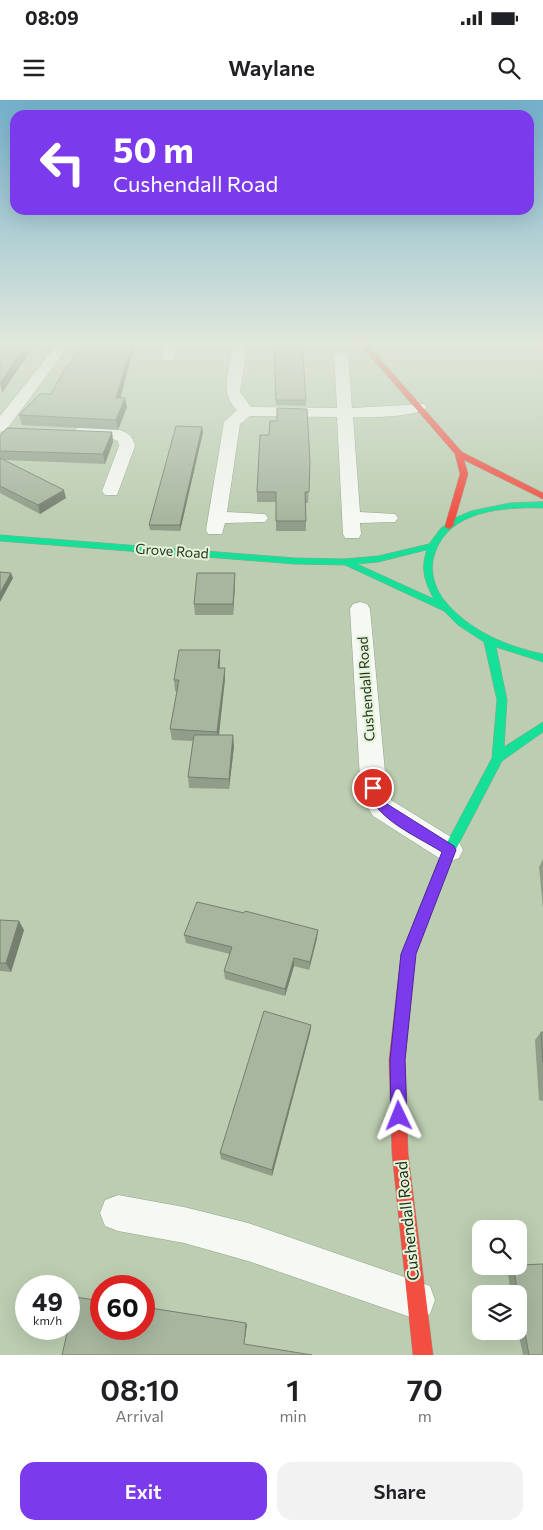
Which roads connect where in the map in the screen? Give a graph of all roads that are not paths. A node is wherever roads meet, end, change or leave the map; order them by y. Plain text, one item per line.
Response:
1 (18, 402) edge
2 (238, 402) edge
3 (345, 402) edge
4 (414, 402) edge
5 (419, 407) junction
6 (244, 411) junction
7 (346, 413) junction
8 (0, 429) edge
9 (20, 431) edge
10 (58, 432) edge
11 (459, 454) junction
12 (111, 491) dead end
13 (543, 496) edge
14 (543, 505) edge
15 (259, 518) dead end
16 (389, 518) dead end
17 (449, 526) junction
18 (0, 538) edge
19 (431, 546) junction
20 (344, 562) junction
21 (360, 609) dead end
22 (447, 609) junction
23 (489, 640) junction
24 (543, 658) edge
25 (543, 726) edge
26 (498, 758) junction
27 (449, 850) junction
28 (118, 1213) dead end
29 (416, 1300) junction
30 (423, 1355) edge

1 - 8 street
2 - 6 street
3 - 7 street
4 - 5 main road
5 - 7 street
5 - 11 main road
6 - 7 street
6 - 15 street
7 - 16 street
8 - 9 street
10 - 12 street
11 - 13 main road
11 - 17 main road
14 - 17 main road
17 - 19 main road
18 - 20 main road, Grove Road
19 - 20 main road, Grove Road
19 - 22 main road
20 - 22 main road, Grove Road
21 - 27 street, Cushendall Road
22 - 23 main road
23 - 24 main road
23 - 26 main road, Cushendall Road
25 - 26 main road, Cushendall Road
26 - 27 main road, Cushendall Road
27 - 29 main road, Cushendall Road
28 - 29 street, Cushendall Road
29 - 30 main road, Cushendall Road

